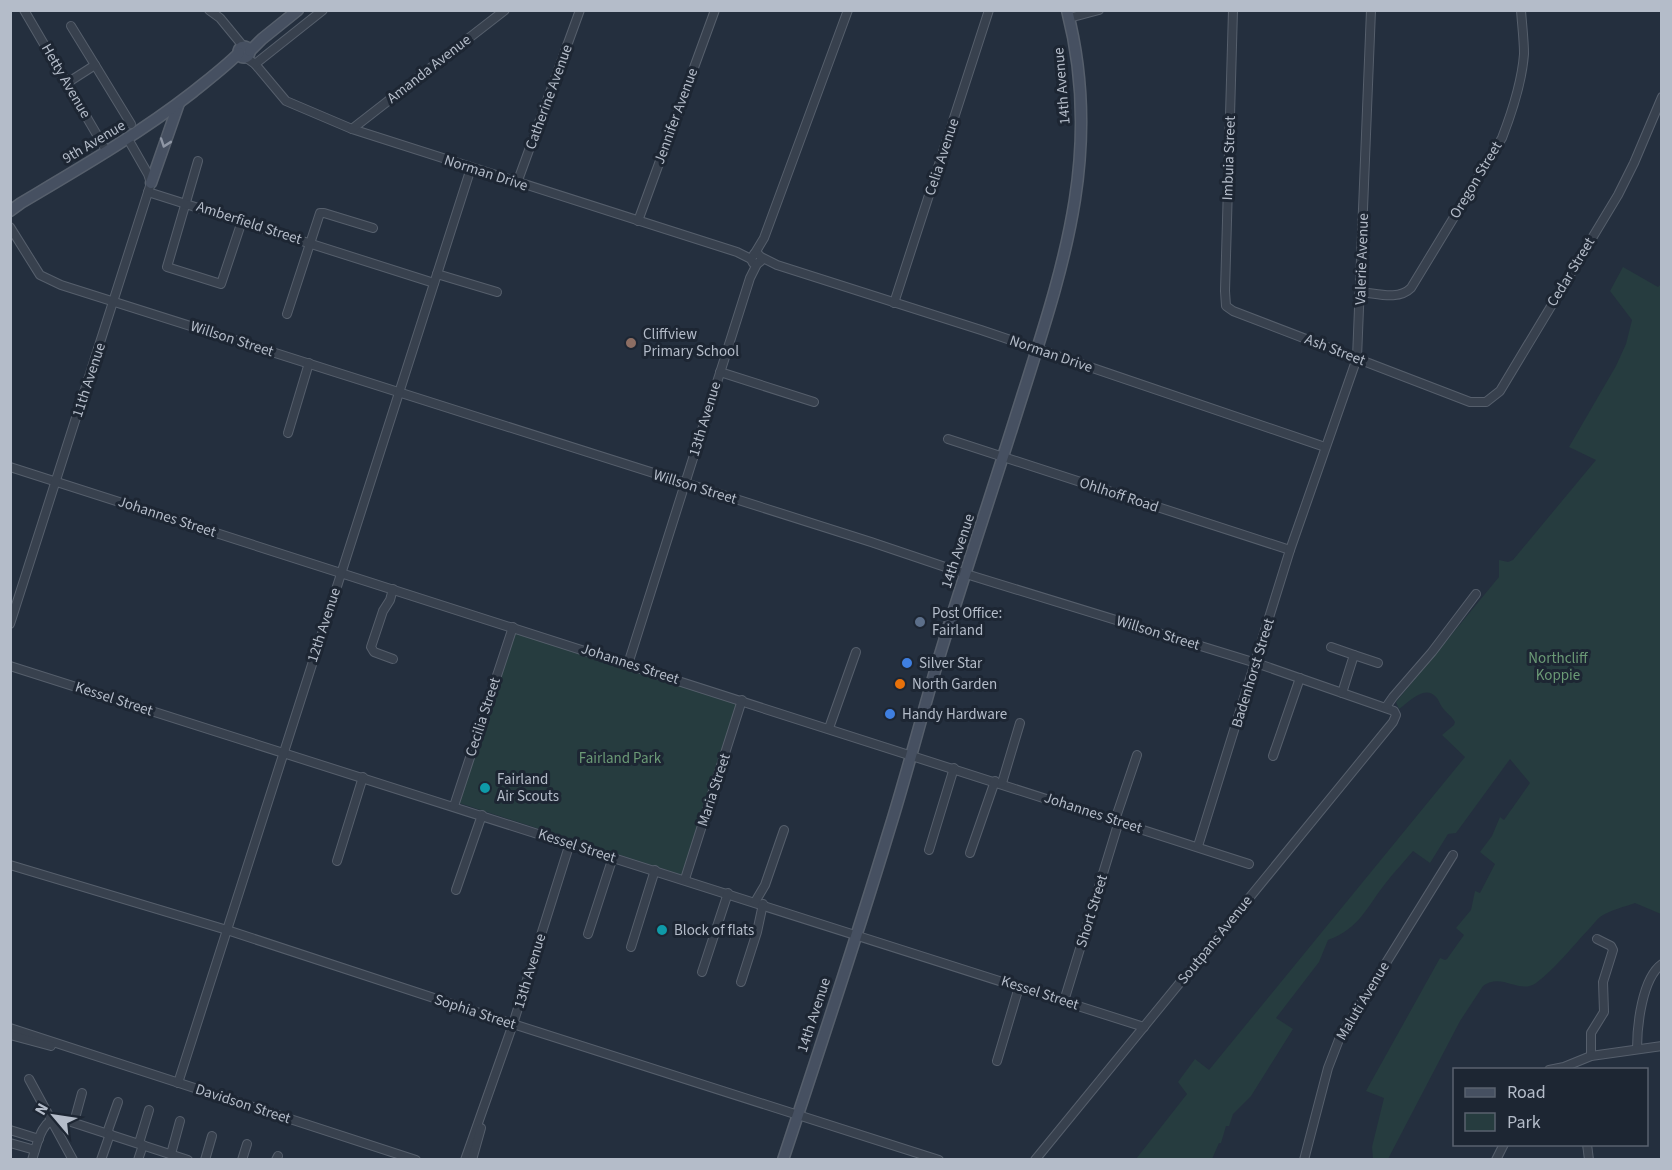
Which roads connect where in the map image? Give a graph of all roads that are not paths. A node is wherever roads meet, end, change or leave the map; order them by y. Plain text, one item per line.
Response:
1 (24, 10) edge
2 (208, 10) edge
3 (298, 10) edge
4 (323, 10) edge
5 (506, 10) edge
6 (580, 10) edge
7 (715, 10) edge
8 (848, 10) edge
9 (989, 10) edge
10 (1099, 10) edge
11 (1233, 10) edge
12 (1371, 10) edge
13 (1521, 10) edge
14 (1068, 14) edge
15 (71, 26) dead end
16 (246, 54) junction
17 (95, 65) junction
18 (66, 83) junction
19 (1662, 97) edge
20 (179, 102) junction
21 (131, 124) dead end
22 (352, 129) junction
23 (128, 139) junction
24 (107, 152) junction
25 (198, 161) dead end
26 (471, 168) junction
27 (517, 183) junction
28 (149, 187) junction
29 (16, 204) edge
30 (186, 204) junction
31 (10, 211) edge
32 (242, 221) junction
33 (638, 221) junction
34 (11, 227) edge
35 (373, 228) dead end
36 (310, 243) junction
37 (756, 259) junction
38 (437, 274) junction
39 (434, 283) junction
40 (497, 292) dead end
41 (1360, 292) junction
42 (113, 302) junction
43 (894, 303) junction
44 (1226, 306) joint
45 (287, 314) dead end
46 (1037, 349) junction
47 (1357, 358) junction
48 (309, 363) junction
49 (720, 372) junction
50 (400, 393) junction
51 (1446, 393) joint
52 (814, 402) dead end
53 (288, 433) dead end
54 (948, 439) dead end
55 (1325, 447) junction
56 (1003, 458) junction
57 (10, 467) edge
58 (56, 482) junction
59 (685, 484) junction
60 (1308, 499) joint
61 (1290, 550) junction
62 (341, 572) junction
63 (966, 574) junction
64 (393, 589) junction
65 (1476, 594) dead end
66 (10, 624) edge
67 (513, 627) junction
68 (1332, 647) dead end
69 (856, 652) dead end
70 (1354, 655) junction
71 (393, 659) dead end
72 (1256, 663) junction
73 (1378, 663) dead end
74 (628, 664) junction
75 (10, 666) edge
76 (1300, 678) junction
77 (1342, 693) junction
78 (742, 700) junction
79 (1386, 707) junction
80 (1020, 723) dead end
81 (830, 728) junction
82 (283, 752) junction
83 (911, 754) junction
84 (1137, 755) dead end
85 (1273, 756) dead end
86 (954, 768) junction
87 (363, 777) junction
88 (998, 782) junction
89 (454, 806) junction
90 (482, 815) junction
91 (1117, 820) junction
92 (784, 830) dead end
93 (570, 843) junction
94 (1198, 846) junction
95 (930, 850) dead end
96 (970, 853) dead end
97 (1453, 855) dead end
98 (613, 857) junction
99 (337, 861) dead end
100 (1249, 864) dead end
101 (10, 866) edge
102 (655, 870) junction
103 (685, 879) junction
104 (456, 890) dead end
105 (728, 893) junction
106 (759, 903) junction
107 (227, 930) junction
108 (588, 934) dead end
109 (856, 935) junction
110 (1597, 939) dead end
111 (631, 947) dead end
112 (1662, 964) edge
113 (702, 972) dead end
114 (741, 982) dead end
115 (1019, 987) junction
116 (1064, 1001) junction
117 (513, 1024) junction
118 (1144, 1027) junction
119 (10, 1028) edge
120 (10, 1035) edge
121 (1662, 1046) edge
122 (70, 1048) junction
123 (1637, 1049) junction
124 (1591, 1056) junction
125 (997, 1061) dead end
126 (1566, 1068) edge
127 (29, 1079) dead end
128 (178, 1083) junction
129 (82, 1093) dead end
130 (488, 1098) junction
131 (118, 1102) dead end
132 (149, 1110) dead end
133 (798, 1114) junction
134 (51, 1119) junction
135 (180, 1121) dead end
136 (74, 1122) junction
137 (10, 1130) edge
138 (108, 1133) junction
139 (212, 1136) dead end
140 (39, 1139) junction
141 (10, 1143) edge
142 (141, 1144) junction
143 (247, 1144) dead end
144 (1503, 1146) edge
145 (35, 1150) junction
146 (173, 1156) edge
147 (416, 1159) edge
148 (32, 1160) edge
149 (73, 1160) edge
150 (101, 1160) edge
151 (138, 1160) edge
152 (188, 1160) edge
153 (205, 1160) edge
154 (242, 1160) edge
155 (465, 1160) edge
156 (472, 1160) edge
157 (783, 1160) edge
158 (939, 1160) edge
159 (1035, 1160) edge
160 (1304, 1160) edge
161 (1496, 1160) edge

1 - 18 street, Hetty Avenue
2 - 16 street, Norman Drive
3 - 16 main road, 9th Avenue
4 - 16 street
5 - 22 street, Amanda Avenue
6 - 27 street, Catherine Avenue
7 - 33 street, Jennifer Avenue
8 - 37 street, 13th Avenue
9 - 43 street, Celia Avenue
10 - 14 street
11 - 44 street, Imbuia Street
12 - 41 street, Valerie Avenue
13 - 41 street, Oregon Street
14 - 46 main road, 14th Avenue
15 - 17 street
16 - 20 main road, 9th Avenue
16 - 22 street, Norman Drive
17 - 18 street
17 - 21 street
18 - 24 street, Hetty Avenue
19 - 51 street, Cedar Street
20 - 23 main road, 9th Avenue
20 -> 28 main road
22 - 26 street, Norman Drive
23 - 24 main road, 9th Avenue
23 - 28 street
24 - 29 main road, 9th Avenue
25 - 30 street
26 - 27 street, Norman Drive
26 - 38 street, 12th Avenue
27 - 33 street, Norman Drive
28 - 30 street, Amberfield Street
28 - 42 street, 11th Avenue
29 - 31 main road, 9th Avenue
30 - 32 street, Amberfield Street
30 - 32 street
32 - 36 street, Amberfield Street
33 - 37 street, Norman Drive
34 - 42 street, Willson Street
35 - 36 street
36 - 39 street, Amberfield Street
36 - 45 street
37 - 43 street, Norman Drive
37 - 49 street, 13th Avenue
38 - 39 street, 12th Avenue
38 - 40 street
39 - 50 street, 12th Avenue
41 - 47 street, Valerie Avenue
42 - 48 street, Willson Street
42 - 58 street, 11th Avenue
43 - 46 street, Norman Drive
44 - 47 street, Ash Street
46 - 55 street, Norman Drive
46 - 56 main road, 14th Avenue
47 - 51 street, Ash Street
47 - 55 street, Valerie Avenue
48 - 50 street, Willson Street
48 - 53 street
49 - 52 street
49 - 59 street, 13th Avenue
50 - 59 street, Willson Street
50 - 62 street, 12th Avenue
54 - 56 street, Ohlhoff Road
55 - 60 street, Valerie Avenue
56 - 61 street, Ohlhoff Road
56 - 63 main road, 14th Avenue
57 - 58 street, Johannes Street
58 - 62 street, Johannes Street
58 - 66 street, 11th Avenue
59 - 63 street, Willson Street
59 - 74 street, 13th Avenue
60 - 61 street, Badenhorst Street
61 - 72 street, Badenhorst Street
62 - 64 street, Johannes Street
62 - 82 street, 12th Avenue
63 - 72 street, Willson Street
63 - 83 main road, 14th Avenue
64 - 67 street, Johannes Street
64 - 71 street
65 - 79 street
67 - 74 street, Johannes Street
67 - 89 street, Cecilia Street
68 - 70 street
69 - 81 street
70 - 73 street
70 - 77 street
72 - 76 street, Willson Street
72 - 94 street, Badenhorst Street
74 - 78 street, Johannes Street
75 - 82 street, Kessel Street
76 - 77 street, Willson Street
76 - 85 street
77 - 79 street, Willson Street
78 - 81 street, Johannes Street
78 - 103 street, Maria Street
79 - 118 street, Soutpans Avenue
80 - 88 street
81 - 83 street, Johannes Street
82 - 87 street, Kessel Street
82 - 107 street, 12th Avenue
83 - 86 street, Johannes Street
83 - 109 main road, 14th Avenue
84 - 91 street, Short Street
86 - 88 street, Johannes Street
86 - 95 street
87 - 89 street, Kessel Street
87 - 99 street
88 - 91 street, Johannes Street
88 - 96 street
89 - 90 street, Kessel Street
90 - 93 street, Kessel Street
90 - 104 street
91 - 94 street, Johannes Street
91 - 116 street, Short Street
92 - 106 street
93 - 98 street, Kessel Street
93 - 117 street, 13th Avenue
94 - 100 street, Johannes Street
97 - 160 street, Maluti Avenue
98 - 102 street, Kessel Street
98 - 108 street
101 - 107 street, Sophia Street
102 - 103 street, Kessel Street
102 - 111 street
103 - 105 street, Kessel Street
105 - 106 street, Kessel Street
105 - 113 street
106 - 109 street, Kessel Street
106 - 114 street
107 - 117 street, Sophia Street
107 - 128 street, 12th Avenue
109 - 115 street, Kessel Street
109 - 133 main road, 14th Avenue
110 - 124 street
112 - 123 street
115 - 116 street, Kessel Street
115 - 125 street
116 - 118 street, Kessel Street
117 - 130 street, 13th Avenue
117 - 133 street, Sophia Street
118 - 159 street, Soutpans Avenue
119 - 122 street, Davidson Street
120 - 122 street, Davidson Street
121 - 123 street
122 - 128 street, Davidson Street
123 - 124 street
124 - 126 street
127 - 134 street
128 - 147 street, Davidson Street
129 - 136 street
130 - 155 street, 13th Avenue
130 - 156 street, 13th Avenue
131 - 138 street
132 - 142 street
133 - 157 main road, 14th Avenue
133 - 158 street, Sophia Street
134 - 136 street
134 - 140 street
134 - 149 street
135 - 146 street
136 - 138 street
137 - 140 street
138 - 142 street
138 - 150 street
139 - 153 street
140 - 145 street
141 - 145 street
142 - 146 street
142 - 151 street
143 - 154 street
144 - 161 street
145 - 148 street
146 - 152 street

